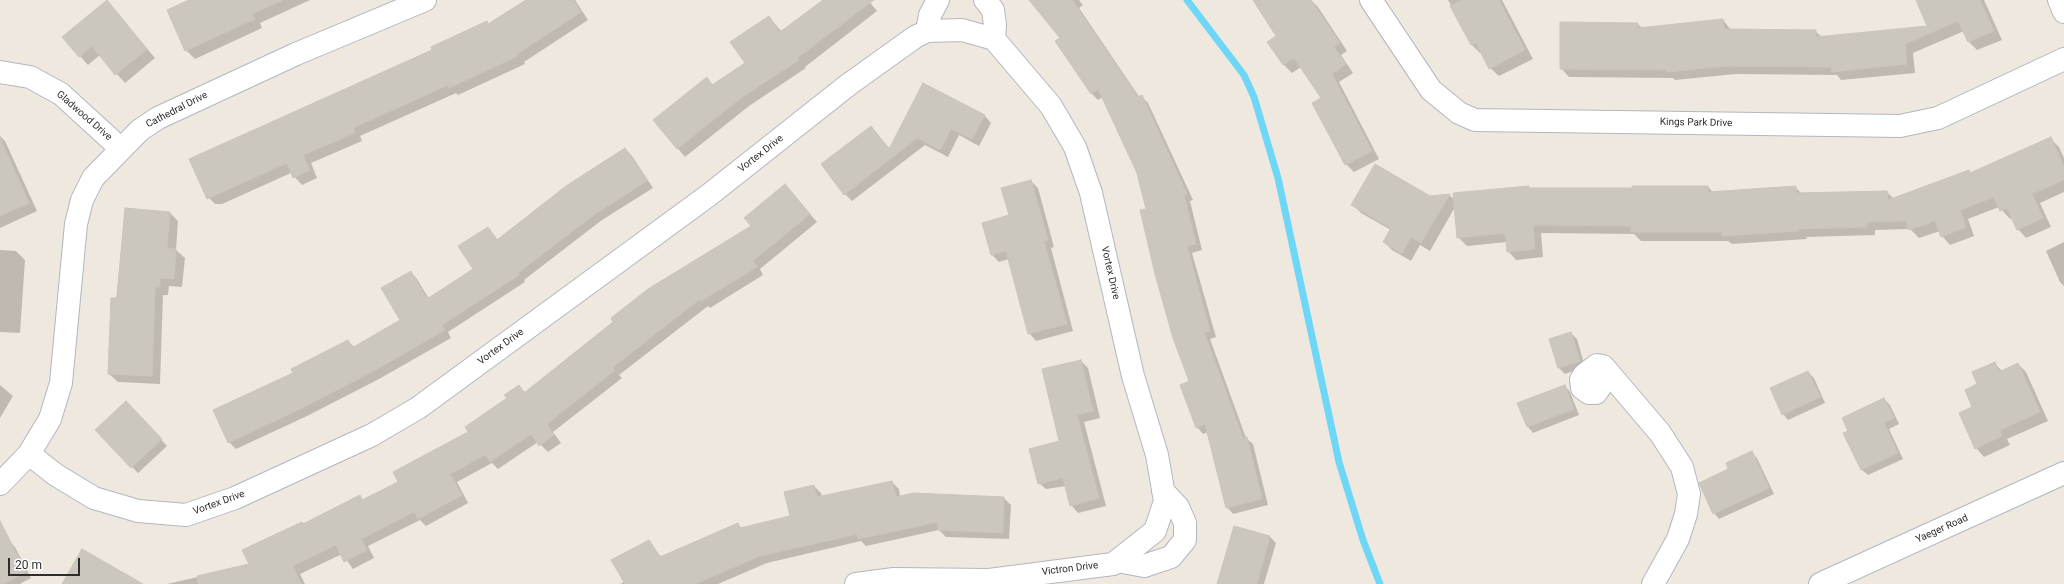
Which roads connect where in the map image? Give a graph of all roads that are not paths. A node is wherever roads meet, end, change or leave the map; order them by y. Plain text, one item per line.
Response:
1 (938, 0) edge
2 (985, 0) edge
3 (1371, 0) edge
4 (2059, 0) edge
5 (416, 2) edge
6 (2064, 12) edge
7 (928, 31) junction
8 (994, 39) junction
9 (2064, 60) edge
10 (0, 72) edge
11 (120, 148) junction
12 (1609, 374) dead end
13 (30, 454) junction
14 (2064, 473) edge
15 (0, 484) edge
16 (1163, 491) junction
17 (1155, 531) joint
18 (1116, 561) junction
19 (856, 584) edge
20 (1653, 584) edge
21 (1820, 584) edge

1 - 7 street
2 - 8 street
3 - 9 street, Kings Park Drive
4 - 6 street
5 - 11 street, Cathedral Drive
7 - 8 street, Vortex Drive
7 - 13 street, Vortex Drive
8 - 16 street, Vortex Drive
10 - 11 street, Gladwood Drive
11 - 13 street, Cathedral Drive
12 - 20 street
13 - 15 street, Cathedral Drive
14 - 21 street, Yaeger Road
16 - 17 street, Vortex Drive
16 - 18 street, Victron Drive
17 - 18 street, Victron Drive
18 - 19 street, Victron Drive

